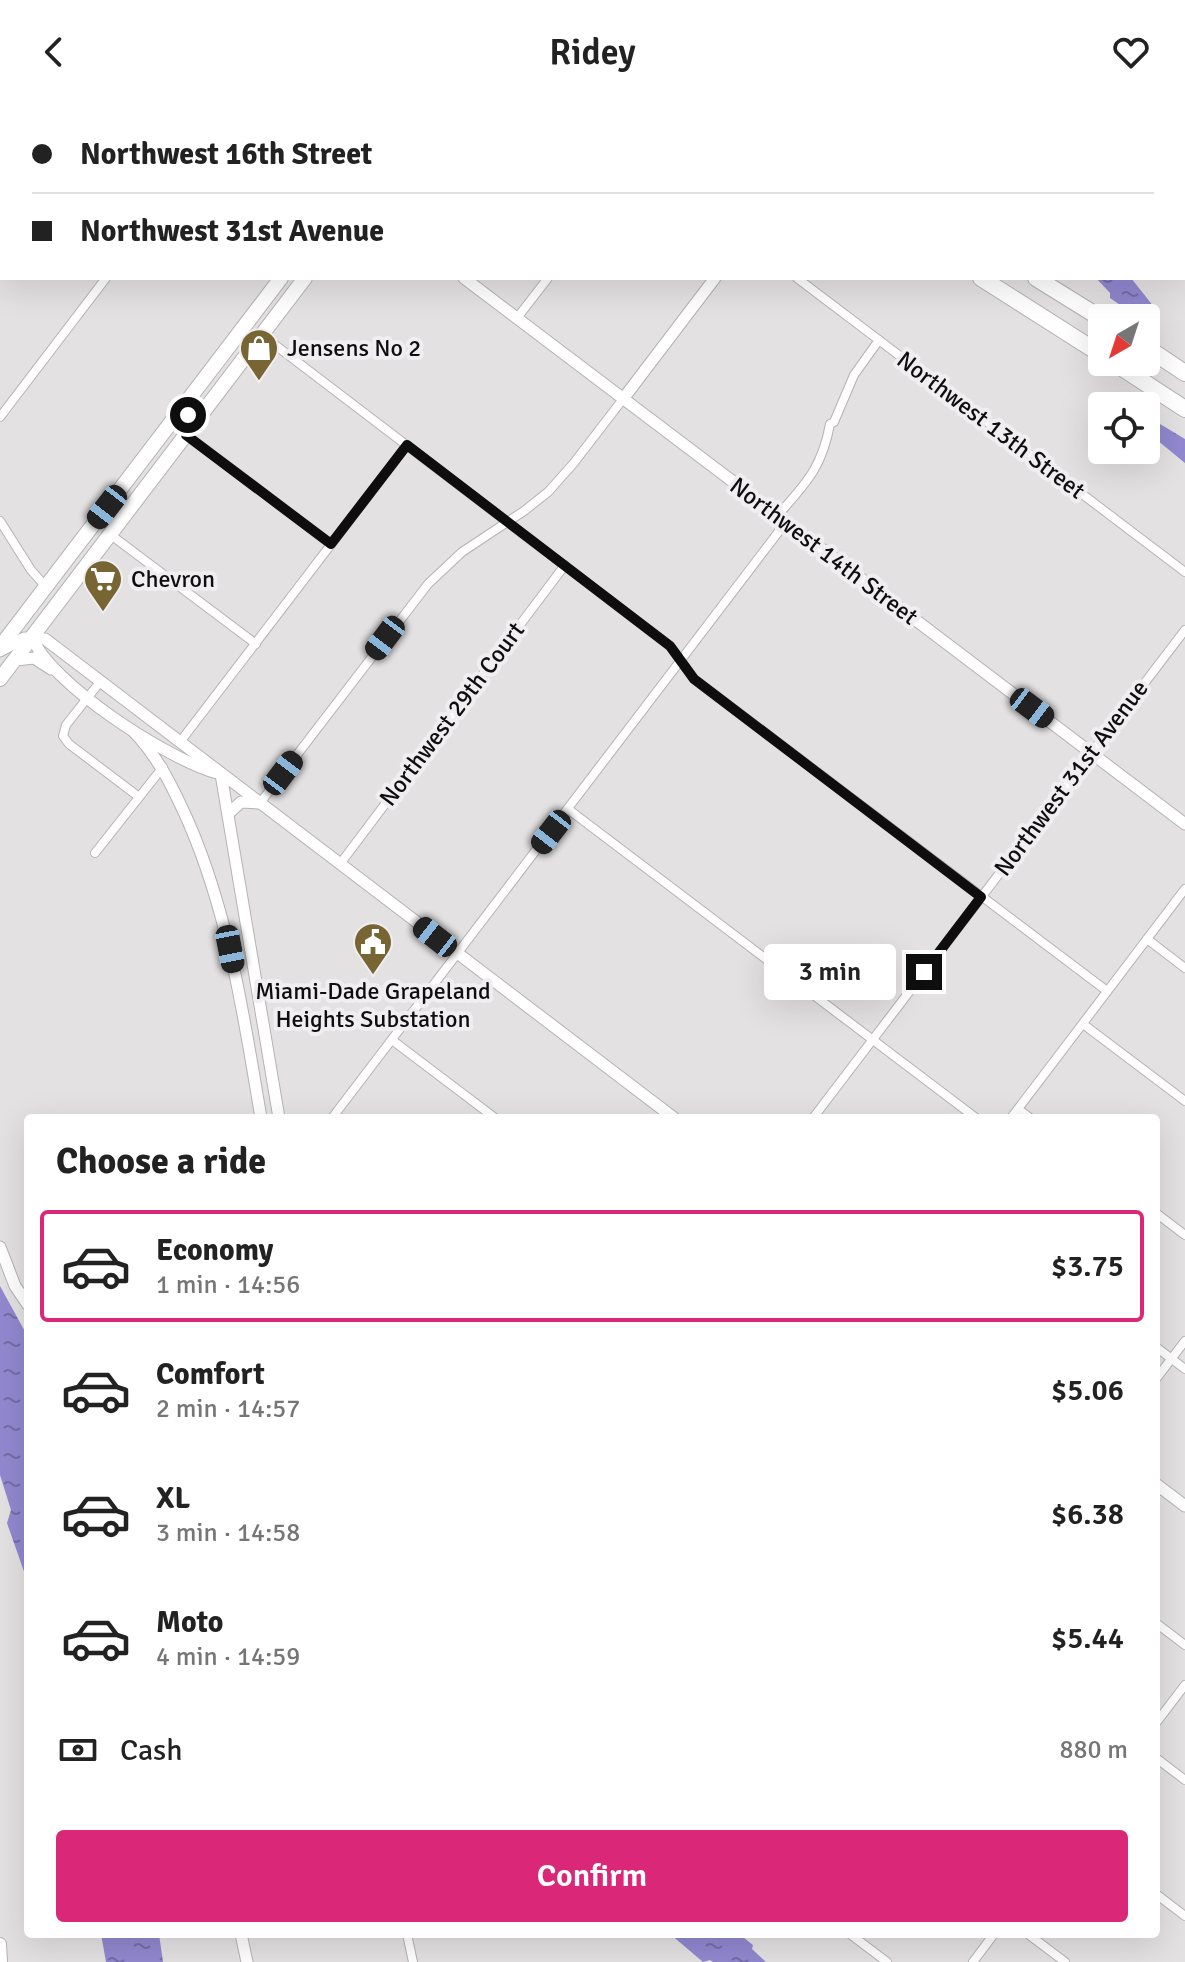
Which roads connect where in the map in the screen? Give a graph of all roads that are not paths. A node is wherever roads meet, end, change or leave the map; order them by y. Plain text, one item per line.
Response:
1 (104, 280) edge
2 (279, 280) edge
3 (303, 280) edge
4 (467, 280) edge
5 (546, 280) edge
6 (713, 280) edge
7 (800, 280) edge
8 (984, 280) edge
9 (1039, 280) edge
10 (1088, 310) edge
11 (517, 318) junction
12 (262, 335) junction
13 (879, 340) junction
14 (1088, 346) edge
15 (1160, 356) edge
16 (1185, 373) edge
17 (1134, 376) edge
18 (623, 399) junction
19 (185, 405) junction
20 (1185, 409) edge
21 (0, 417) edge
22 (164, 432) junction
23 (186, 435) junction
24 (407, 445) junction
25 (169, 458) junction
26 (107, 507) junction
27 (782, 518) junction
28 (0, 521) edge
29 (507, 522) junction
30 (111, 535) junction
31 (331, 544) junction
32 (565, 565) junction
33 (1185, 572) edge
34 (46, 587) junction
35 (31, 606) junction
36 (1185, 630) edge
37 (32, 637) junction
38 (256, 644) junction
39 (0, 649) edge
40 (15, 660) junction
41 (681, 661) junction
42 (58, 672) junction
43 (0, 679) edge
44 (100, 682) junction
45 (89, 697) junction
46 (134, 732) junction
47 (180, 742) junction
48 (1091, 753) junction
49 (163, 767) junction
50 (221, 774) junction
51 (139, 797) junction
52 (260, 803) junction
53 (568, 809) junction
54 (229, 813) junction
55 (1185, 824) edge
56 (95, 853) dead end
57 (340, 864) junction
58 (1185, 889) edge
59 (981, 897) junction
60 (1147, 939) junction
61 (457, 954) junction
62 (1185, 968) edge
63 (1107, 991) junction
64 (1083, 1024) junction
65 (392, 1040) junction
66 (872, 1040) junction
67 (1185, 1101) edge
68 (1018, 1109) junction
69 (260, 1114) edge
70 (278, 1114) edge
71 (335, 1114) edge
72 (490, 1114) edge
73 (667, 1114) edge
74 (816, 1114) edge
75 (971, 1114) edge
76 (1014, 1114) edge
77 (1025, 1114) edge
78 (1160, 1216) edge
79 (1185, 1235) edge
80 (0, 1247) edge
81 (24, 1300) edge
82 (1185, 1341) edge
83 (1160, 1350) edge
84 (1171, 1359) junction
85 (1185, 1369) edge
86 (1160, 1374) edge
87 (1160, 1487) edge
88 (1185, 1506) edge
89 (1160, 1626) edge
90 (1185, 1645) edge
91 (1185, 1685) edge
92 (1160, 1718) edge
93 (1160, 1761) edge
94 (1185, 1780) edge
95 (1160, 1897) edge
96 (1185, 1916) edge
97 (242, 1938) edge
98 (408, 1938) edge
99 (855, 1938) edge
100 (991, 1938) edge
101 (1033, 1938) edge
102 (0, 1944) edge
103 (1, 1962) edge
104 (247, 1962) edge
105 (413, 1962) edge
106 (887, 1962) edge
107 (973, 1962) edge
108 (1065, 1962) edge

1 - 21 street
2 - 19 highway
3 - 12 highway
4 - 11 street, Northwest 14th Street
5 - 11 street
6 - 18 street
7 - 13 street, Northwest 13th Street
8 - 14 highway
9 - 10 highway
11 - 18 street, Northwest 14th Street
12 - 23 highway
12 - 24 street
13 - 27 street
13 - 33 street, Northwest 13th Street
15 - 16 highway
17 - 20 highway
18 - 27 street, Northwest 14th Street
18 - 29 street
19 - 22 highway
19 - 23 highway
22 - 25 highway
22 - 26 highway
23 - 25 highway
23 - 31 street
24 - 29 street
24 - 31 street
25 - 30 highway
26 - 30 highway
26 - 34 highway
27 - 41 street
27 - 48 street, Northwest 14th Street
28 - 34 street
29 - 32 street
29 - 52 street
30 - 37 highway
30 - 38 street
31 - 38 street
32 - 41 street
32 - 57 street, Northwest 29th Court
34 - 35 highway
35 - 37 highway
35 - 39 highway
36 - 48 street, Northwest 31st Avenue
37 - 39 street
37 - 40 highway
37 - 42 street
37 - 44 street
38 - 47 street
40 - 42 street
40 - 43 highway
41 - 53 street
41 - 59 street
42 - 45 street
44 - 45 street
44 - 47 street
45 - 46 street
45 - 51 street
46 - 49 street
46 - 50 street
47 - 50 street
48 - 55 street, Northwest 14th Street
48 - 59 street, Northwest 31st Avenue
49 - 51 street
49 - 69 street
50 - 52 street
50 - 54 street
51 - 56 street
52 - 54 street
52 - 57 street
53 - 61 street
53 - 66 street
54 - 70 street
57 - 61 street
58 - 60 street
59 - 63 street
59 - 66 street, Northwest 31st Avenue
60 - 62 street
60 - 63 street
61 - 65 street
61 - 73 street
63 - 64 street
64 - 67 street
64 - 68 street
65 - 71 street
65 - 72 street
66 - 74 street, Northwest 31st Avenue
66 - 75 street
68 - 76 street
68 - 77 street
78 - 79 street
80 - 81 street
82 - 84 street
83 - 84 street
84 - 85 street
84 - 86 street
87 - 88 street
89 - 90 street
91 - 92 street
93 - 94 street
95 - 96 street
97 - 104 street
98 - 105 street
99 - 106 street
100 - 107 street
101 - 108 street
102 - 103 main road

